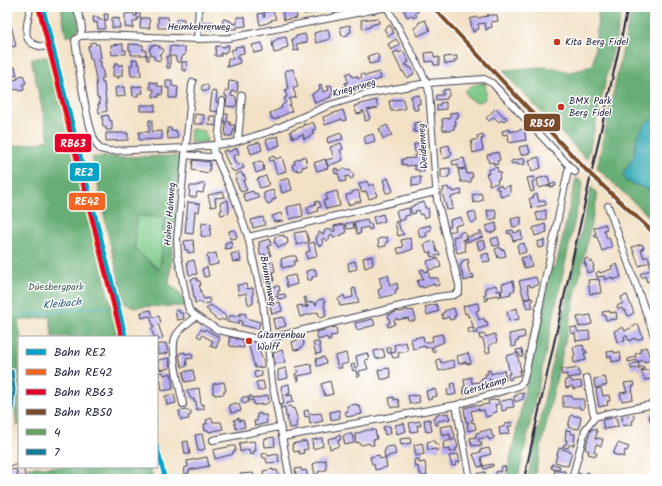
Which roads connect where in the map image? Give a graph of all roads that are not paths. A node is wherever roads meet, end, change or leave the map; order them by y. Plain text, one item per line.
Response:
1 (30, 7) edge
2 (76, 7) edge
3 (200, 7) edge
4 (387, 7) edge
5 (80, 36) junction
6 (197, 39) junction
7 (46, 47) dead end
8 (193, 82) dead end
9 (427, 83) junction
10 (242, 95) dead end
11 (222, 101) dead end
12 (238, 141) junction
13 (216, 145) junction
14 (186, 148) junction
15 (185, 155) junction
16 (217, 156) junction
17 (569, 166) junction
18 (575, 172) dead end
19 (436, 192) junction
20 (608, 206) dead end
21 (248, 237) junction
22 (459, 292) joint
23 (196, 316) junction
24 (267, 338) junction
25 (655, 338) edge
26 (7, 372) edge
27 (587, 378) dead end
28 (183, 404) dead end
29 (655, 404) edge
30 (456, 405) junction
31 (7, 409) edge
32 (595, 417) junction
33 (280, 427) junction
34 (282, 438) junction
35 (213, 440) dead end
36 (290, 479) edge
37 (470, 479) edge
38 (572, 479) edge

1 - 7 street
2 - 5 street
3 - 6 street
4 - 6 street, Heimkehrerweg
4 - 9 street, Weidenweg
5 - 6 street, Heimkehrerweg
5 - 14 street, Kriegerweg
8 - 14 street, Hoher Hainweg
9 - 12 street, Kriegerweg
9 - 17 street, Kriegerweg
9 - 19 street, Weidenweg
10 - 12 street
11 - 13 street
12 - 13 street, Kriegerweg
13 - 14 street, Kriegerweg
13 - 16 street, Brunnenweg
14 - 15 street, Hoher Hainweg
15 - 16 street
15 - 23 street, Hoher Hainweg
16 - 21 street, Brunnenweg
17 - 18 street, Kriegerweg
17 - 30 street, Gerstkamp
19 - 21 street
19 - 22 street, Weidenweg
20 - 25 street
21 - 24 street, Brunnenweg
22 - 24 street, Hoher Hainweg
23 - 24 street, Hoher Hainweg
23 - 28 street
24 - 33 street, Brunnenweg
26 - 31 street
27 - 32 street
29 - 32 street
30 - 34 street, Gerstkamp
30 - 37 street
32 - 38 street
33 - 34 street, Brunnenweg
33 - 35 street
34 - 36 street, Brunnenweg

